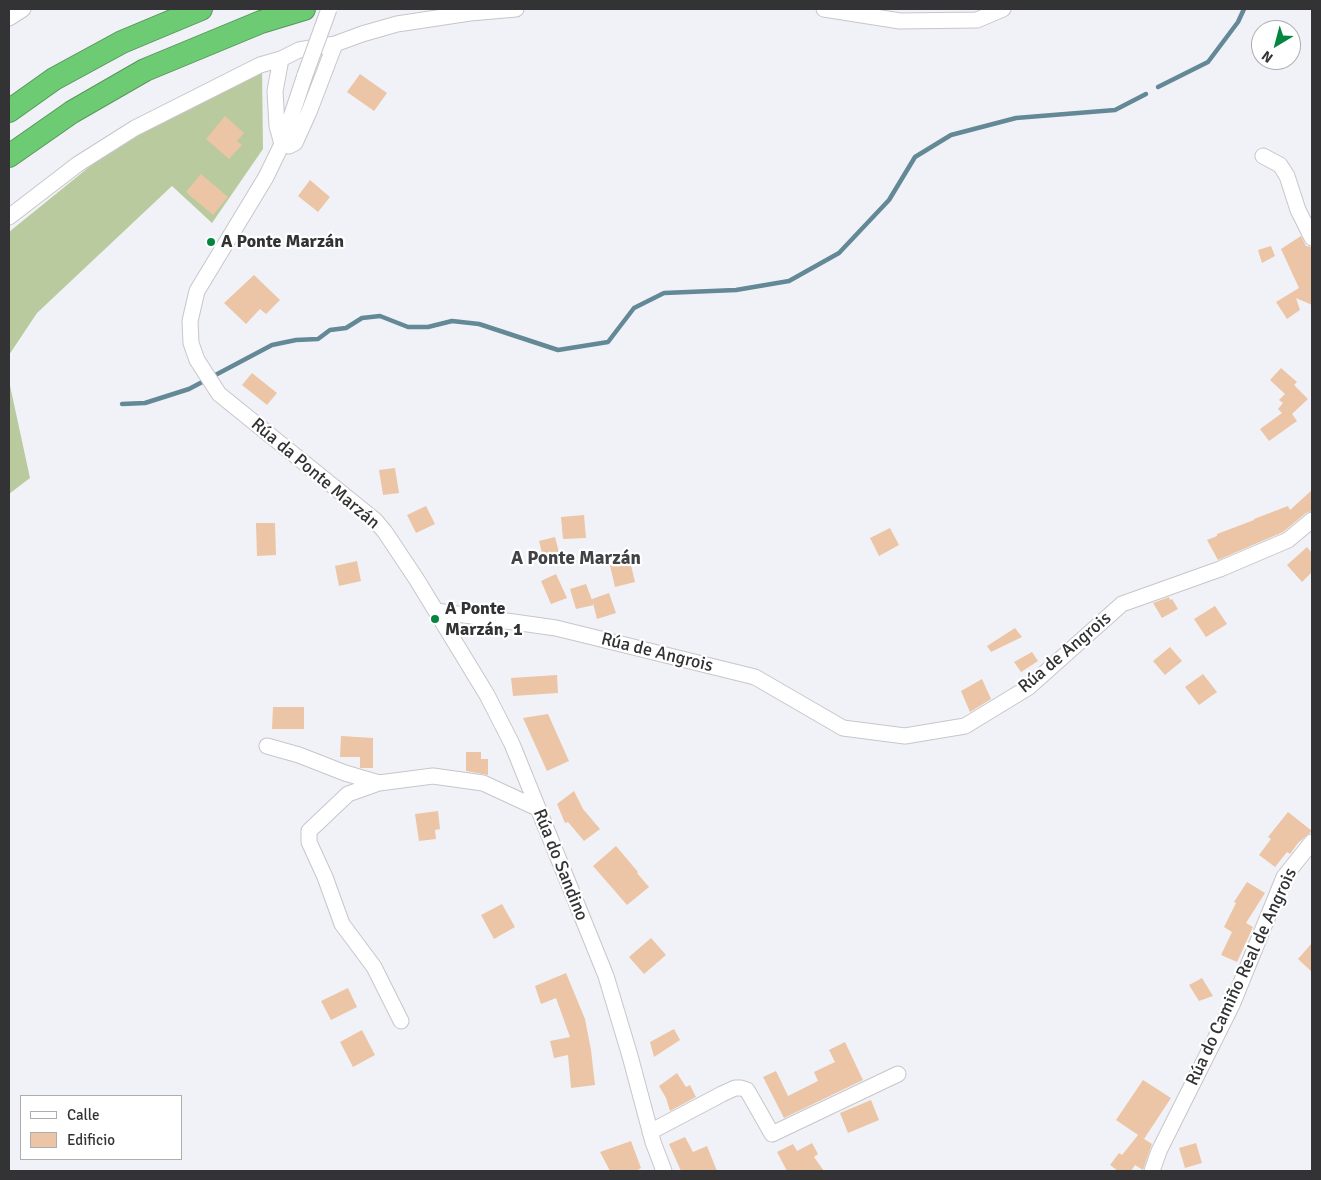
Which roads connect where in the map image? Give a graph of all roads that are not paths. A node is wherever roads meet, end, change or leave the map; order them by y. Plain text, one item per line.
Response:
1 (23, 9) edge
2 (201, 9) edge
3 (304, 9) edge
4 (329, 9) edge
5 (516, 9) edge
6 (824, 9) edge
7 (1002, 9) edge
8 (9, 18) edge
9 (335, 44) junction
10 (281, 59) junction
11 (9, 111) edge
12 (282, 144) junction
13 (9, 156) edge
14 (1263, 156) dead end
15 (9, 217) edge
16 (1312, 238) edge
17 (1312, 520) edge
18 (436, 611) junction
19 (267, 746) dead end
20 (379, 783) junction
21 (537, 808) junction
22 (1312, 842) edge
23 (401, 1020) dead end
24 (898, 1074) dead end
25 (650, 1132) junction
26 (664, 1171) edge
27 (1152, 1171) edge

1 - 8 street
2 - 11 highway
3 - 13 highway
4 - 12 street, bridge
5 - 9 street
6 - 7 street
9 - 10 street
9 - 12 street
10 - 12 street
10 - 15 street
12 - 18 street, Rúa da Ponte Marzán
14 - 16 street
17 - 18 street, Rúa de Angrois
18 - 21 street, Rúa do Sandino
19 - 20 street
20 - 21 street
20 - 23 street
21 - 25 street, Rúa do Sandino
22 - 27 street, Rúa do Camiño Real de Angrois
24 - 25 street
25 - 26 street, Rúa do Sandino

